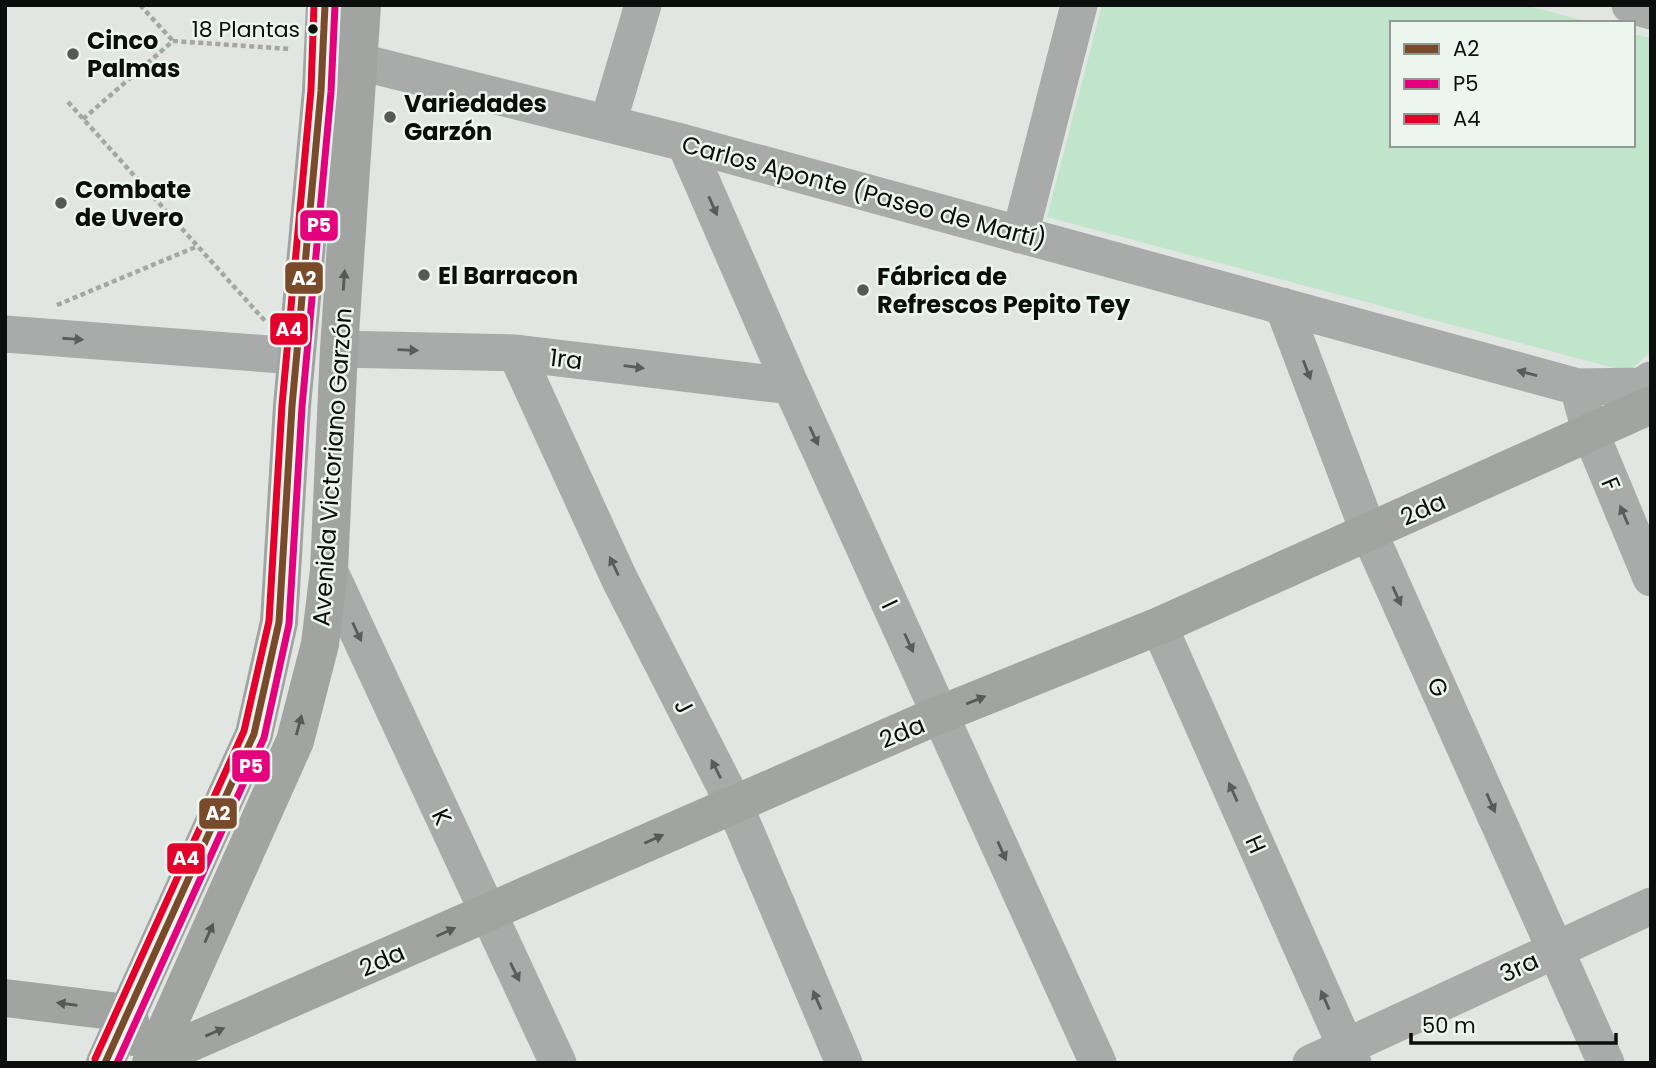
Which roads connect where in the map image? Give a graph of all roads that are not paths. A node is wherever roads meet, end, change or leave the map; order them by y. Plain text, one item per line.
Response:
1 (325, 5) edge
2 (362, 5) edge
3 (643, 5) edge
4 (1079, 5) edge
5 (1630, 5) edge
6 (1651, 11) edge
7 (360, 62) junction
8 (608, 123) junction
9 (685, 143) junction
10 (1020, 235) junction
11 (1283, 306) junction
12 (5, 334) edge
13 (284, 343) junction
14 (339, 349) junction
15 (516, 353) junction
16 (1651, 380) edge
17 (791, 386) junction
18 (1578, 387) junction
19 (1651, 405) edge
20 (292, 406) junction
21 (1591, 434) junction
22 (1369, 533) junction
23 (329, 570) junction
24 (1651, 579) edge
25 (1159, 625) junction
26 (941, 715) junction
27 (734, 804) junction
28 (1651, 906) edge
29 (487, 914) junction
30 (1557, 950) junction
31 (5, 998) edge
32 (128, 1013) junction
33 (1350, 1055) edge
34 (145, 1062) edge
35 (105, 1063) edge
36 (558, 1063) edge
37 (844, 1063) edge
38 (1098, 1063) edge
39 (1311, 1063) edge
40 (1606, 1063) edge

1 - 13 main road, Avenida Victoriano Garzón
2 - 7 main road, Avenida Victoriano Garzón
3 - 8 street
4 - 10 street
5 - 6 street
7 - 8 street, Carlos Aponte (Paseo de Martí)
14 -> 7 main road, Avenida Victoriano Garzón
8 - 9 street, Carlos Aponte (Paseo de Martí)
9 - 10 street, Carlos Aponte (Paseo de Martí)
9 -> 17 street, I
10 - 11 street, Carlos Aponte (Paseo de Martí)
18 -> 11 street, Carlos Aponte (Paseo de Martí)
11 -> 22 street, G
12 -> 13 street
13 - 20 main road, Avenida Victoriano Garzón
14 -> 15 street, 1ra
14 - 23 main road, Avenida Victoriano Garzón
15 -> 17 street, 1ra
27 -> 15 street, J
16 - 18 street, Carlos Aponte (Paseo de Martí)
17 -> 26 street, I
18 - 21 street, F
19 - 21 main road, 2da
20 - 23 main road
20 - 32 main road, Avenida Victoriano Garzón
21 - 22 main road, 2da
24 -> 21 street, F
22 - 25 main road, 2da
22 -> 30 street, G
23 -> 29 street, K
34 -> 23 main road, Avenida Victoriano Garzón
26 -> 25 main road, 2da
33 -> 25 street, H
26 - 27 main road, 2da
26 -> 38 street, I
29 -> 27 main road, 2da
37 -> 27 street, J
28 - 30 street, 3ra
34 -> 29 main road, 2da
29 -> 36 street, K
30 - 33 street, 3ra
30 - 40 street, G
32 -> 31 main road
32 - 34 main road
32 - 35 main road, Avenida Victoriano Garzón
33 - 39 street, 3ra

